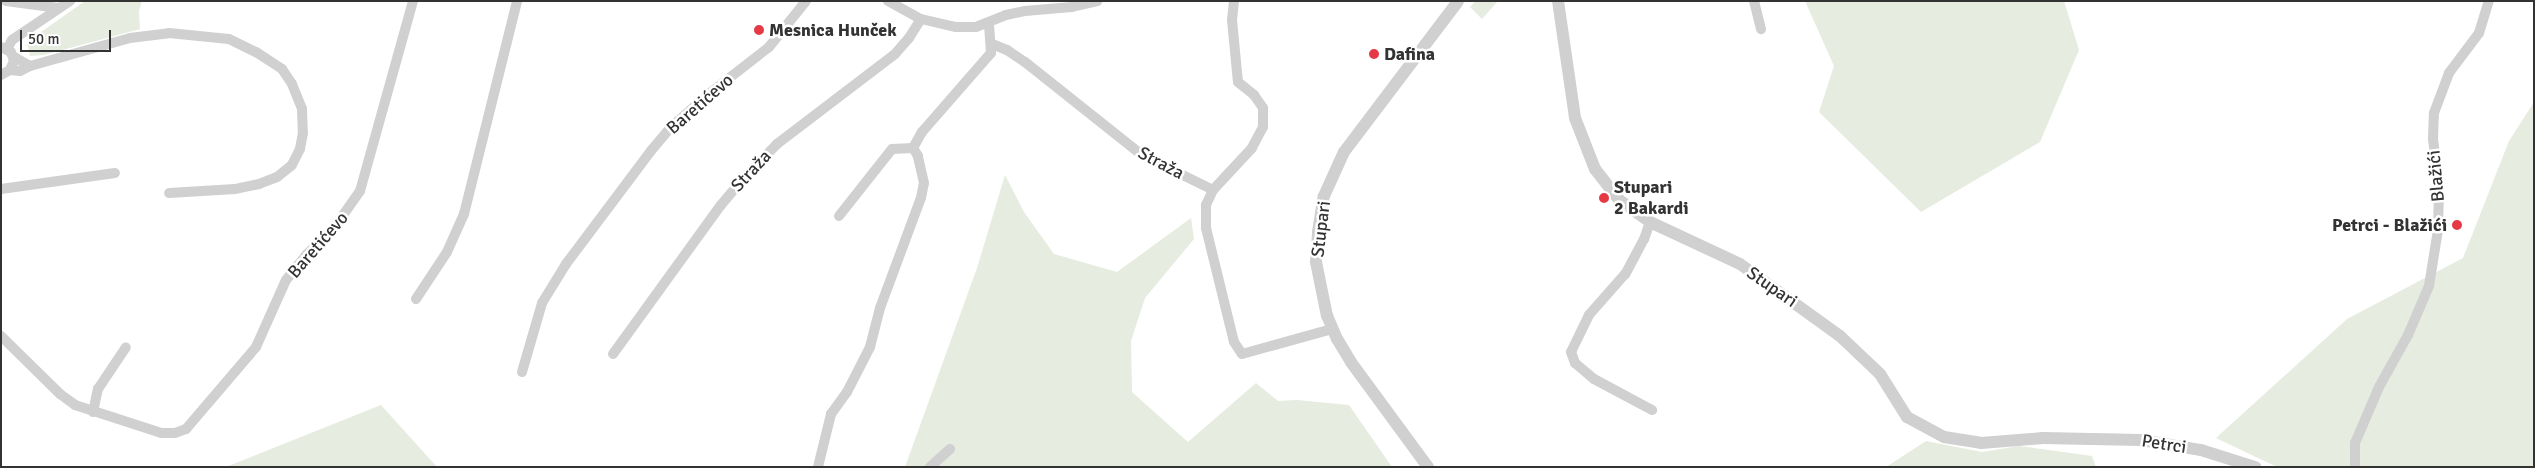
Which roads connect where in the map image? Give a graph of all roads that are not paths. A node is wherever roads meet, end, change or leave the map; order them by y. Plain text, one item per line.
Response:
1 (6, 1) edge
2 (70, 1) edge
3 (413, 1) edge
4 (518, 1) edge
5 (806, 1) edge
6 (888, 1) edge
7 (1097, 1) edge
8 (1234, 1) edge
9 (1458, 1) edge
10 (1558, 1) edge
11 (1754, 1) edge
12 (2489, 1) edge
13 (59, 8) junction
14 (921, 19) junction
15 (990, 24) junction
16 (1761, 29) dead end
17 (992, 44) junction
18 (7, 50) edge
19 (30, 66) junction
20 (6, 72) edge
21 (913, 148) junction
22 (115, 173) dead end
23 (1, 189) edge
24 (1213, 190) junction
25 (169, 193) dead end
26 (839, 216) dead end
27 (1650, 222) junction
28 (416, 299) dead end
29 (1332, 329) junction
30 (1, 336) edge
31 (126, 347) dead end
32 (613, 354) dead end
33 (522, 372) dead end
34 (1652, 410) dead end
35 (93, 412) junction
36 (2100, 437) joint
37 (950, 449) dead end
38 (818, 467) edge
39 (930, 467) edge
40 (1428, 467) edge
41 (2255, 467) edge
42 (2355, 467) edge

1 - 13 street
2 - 13 street
3 - 35 street, Baretićevo
4 - 28 street
5 - 33 street, Baretićevo
6 - 14 street
7 - 15 street
8 - 24 street
9 - 29 street, Stupari
10 - 27 street, Stupari
11 - 16 street
12 - 42 street, Blažići
13 - 18 street
14 - 15 street
14 - 32 street, Straža
15 - 17 street
17 - 21 street
17 - 24 street, Straža
18 - 19 street
18 - 20 street
19 - 20 street
19 - 25 street
21 - 26 street
21 - 38 street
22 - 23 street
24 - 29 street
27 - 34 street
27 - 36 street, Stupari
29 - 40 street, Stupari
30 - 35 street, Baretićevo
31 - 35 street
36 - 41 street, Petrci
37 - 39 street

